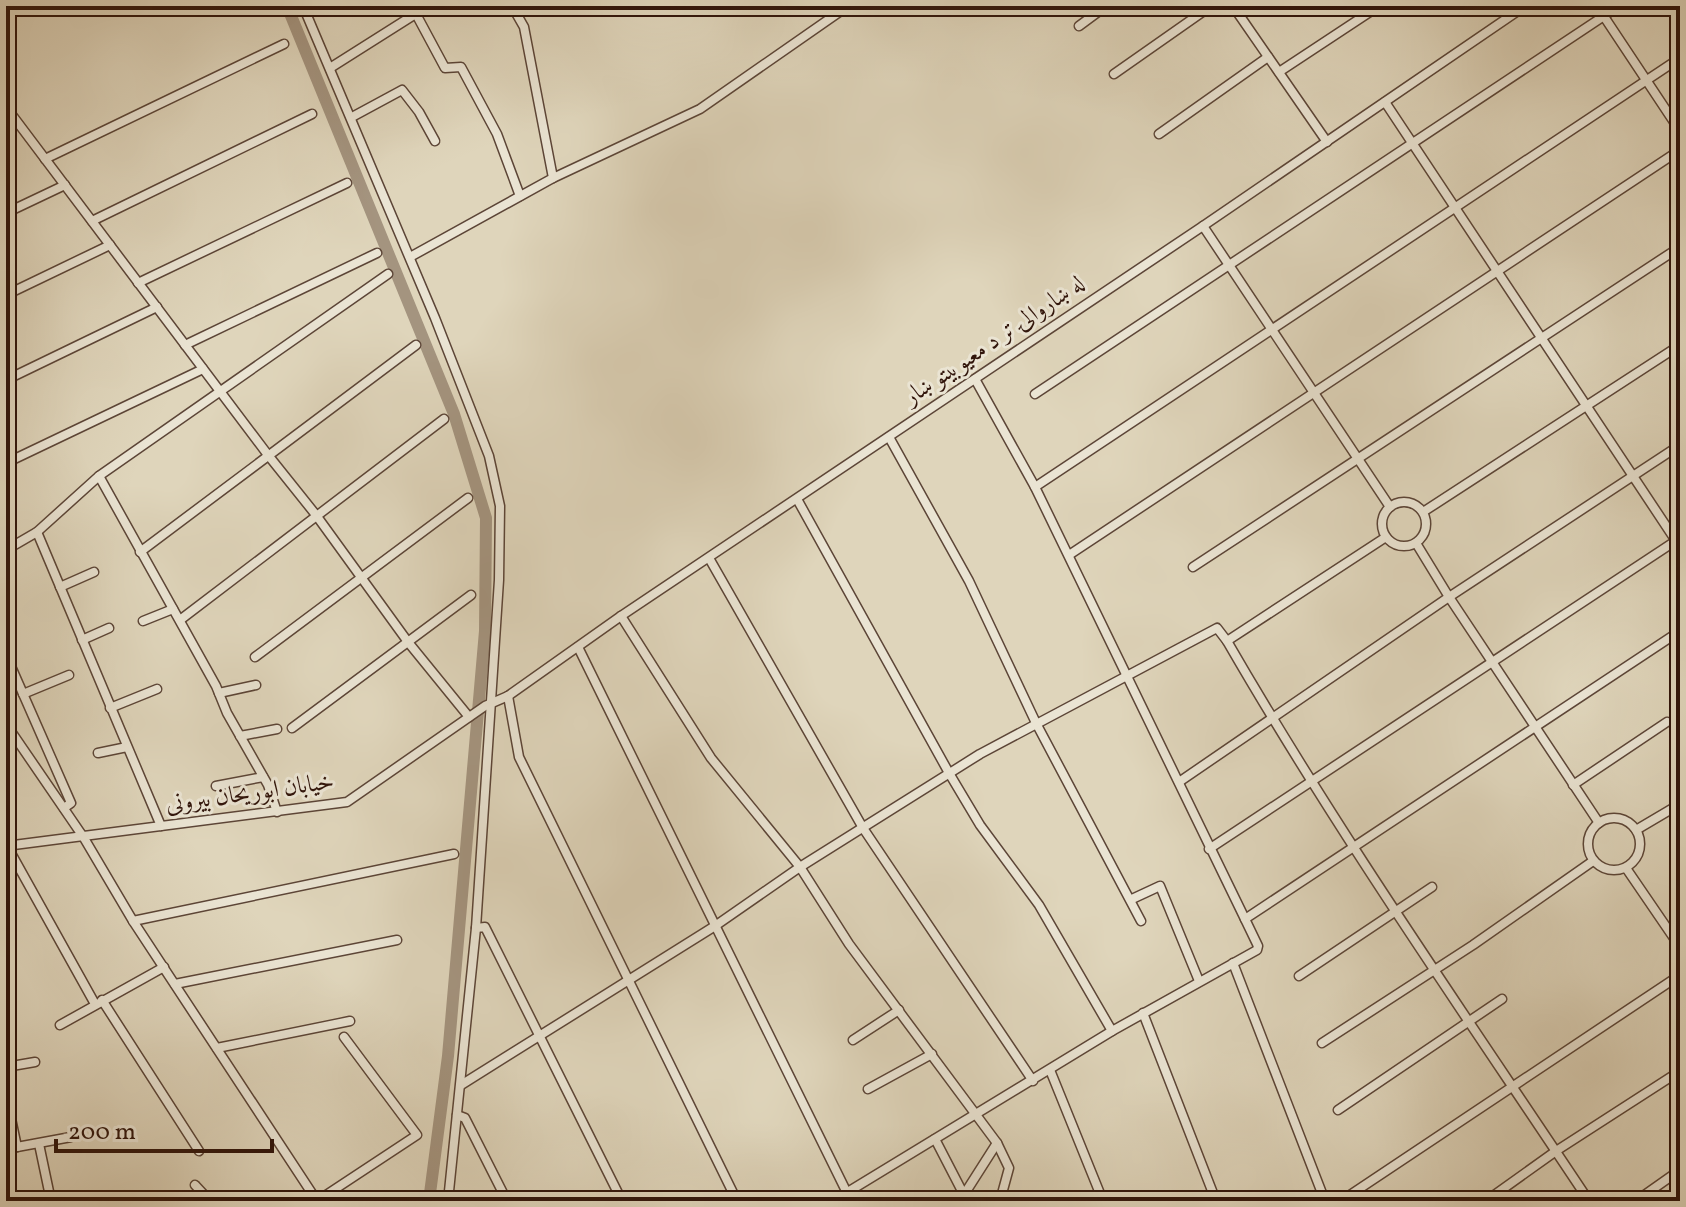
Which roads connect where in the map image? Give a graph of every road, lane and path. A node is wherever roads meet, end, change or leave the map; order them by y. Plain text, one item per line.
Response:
1 (303, 6) edge
2 (428, 6) edge
3 (512, 6) edge
4 (848, 6) edge
5 (1106, 6) edge
6 (1211, 6) edge
7 (1379, 6) edge
8 (1525, 6) edge
9 (1597, 6) edge
10 (1619, 6) edge
11 (1237, 7) edge
12 (416, 14) junction
13 (1603, 17) junction
14 (1079, 26) dead end
15 (284, 44) dead end
16 (1268, 57) junction
17 (1680, 58) edge
18 (330, 68) junction
19 (1279, 72) junction
20 (1114, 74) dead end
21 (1646, 80) junction
22 (1385, 102) junction
23 (6, 107) edge
24 (312, 114) dead end
25 (352, 117) junction
26 (1680, 131) edge
27 (1159, 134) dead end
28 (435, 141) dead end
29 (1327, 142) junction
30 (1413, 144) junction
31 (1680, 150) edge
32 (45, 159) junction
33 (553, 178) junction
34 (347, 183) dead end
35 (65, 185) junction
36 (520, 196) junction
37 (1455, 207) junction
38 (6, 213) edge
39 (92, 221) junction
40 (1203, 226) junction
41 (110, 245) junction
42 (1680, 247) edge
43 (377, 253) dead end
44 (410, 257) junction
45 (1229, 266) junction
46 (1497, 271) junction
47 (388, 274) dead end
48 (138, 283) junction
49 (6, 295) edge
50 (157, 307) junction
51 (1271, 329) junction
52 (1542, 339) junction
53 (185, 345) junction
54 (416, 345) dead end
55 (1680, 345) edge
56 (203, 369) junction
57 (975, 379) junction
58 (6, 380) edge
59 (219, 390) junction
60 (1314, 393) junction
61 (1035, 394) dead end
62 (1587, 407) junction
63 (444, 419) dead end
64 (889, 437) junction
65 (1680, 445) edge
66 (268, 455) junction
67 (1359, 460) junction
68 (6, 463) edge
69 (99, 476) junction
70 (1633, 476) junction
71 (1035, 487) junction
72 (468, 498) dead end
73 (797, 499) junction
74 (1390, 507) junction
75 (1423, 512) junction
76 (316, 515) junction
77 (37, 532) junction
78 (1386, 537) junction
79 (1679, 542) edge
80 (1416, 543) junction
81 (6, 550) edge
82 (140, 552) junction
83 (1069, 555) junction
84 (709, 558) junction
85 (1193, 567) dead end
86 (94, 572) dead end
87 (361, 579) junction
88 (60, 587) junction
89 (471, 595) dead end
90 (1449, 597) junction
91 (173, 609) junction
92 (621, 616) junction
93 (180, 620) junction
94 (143, 621) dead end
95 (109, 628) dead end
96 (1680, 631) edge
97 (82, 640) junction
98 (1227, 641) junction
99 (408, 642) junction
100 (578, 647) junction
101 (6, 655) edge
102 (255, 657) dead end
103 (1493, 663) junction
104 (1128, 674) junction
105 (69, 675) dead end
106 (256, 685) dead end
107 (157, 689) dead end
108 (219, 693) junction
109 (23, 694) junction
110 (508, 696) junction
111 (488, 704) junction
112 (110, 708) junction
113 (471, 715) junction
114 (1272, 718) junction
115 (1667, 722) dead end
116 (1036, 723) junction
117 (6, 724) edge
118 (292, 728) dead end
119 (1537, 728) junction
120 (277, 729) dead end
121 (240, 736) junction
122 (127, 747) junction
123 (98, 753) dead end
124 (949, 773) junction
125 (263, 777) junction
126 (1312, 781) junction
127 (1179, 782) junction
128 (1573, 785) junction
129 (216, 786) dead end
130 (1680, 804) edge
131 (64, 808) junction
132 (277, 812) junction
133 (1599, 823) junction
134 (161, 826) junction
135 (863, 828) junction
136 (1636, 830) junction
137 (84, 838) junction
138 (6, 846) edge
139 (1353, 847) junction
140 (1209, 849) junction
141 (454, 854) dead end
142 (1593, 861) junction
143 (800, 867) junction
144 (1626, 868) junction
145 (1432, 887) dead end
146 (1132, 899) junction
147 (1397, 912) junction
148 (1245, 919) junction
149 (133, 921) junction
150 (1141, 921) dead end
151 (715, 926) junction
152 (476, 928) junction
153 (397, 940) dead end
154 (1680, 947) edge
155 (1233, 963) junction
156 (164, 967) junction
157 (1435, 969) junction
158 (1680, 975) edge
159 (1299, 976) dead end
160 (629, 979) junction
161 (1199, 981) junction
162 (175, 984) junction
163 (1502, 999) dead end
164 (99, 1002) junction
165 (899, 1010) junction
166 (1143, 1013) junction
167 (350, 1021) dead end
168 (1469, 1021) junction
169 (60, 1025) dead end
170 (1112, 1031) junction
171 (541, 1036) junction
172 (344, 1037) dead end
173 (853, 1040) dead end
174 (1322, 1043) dead end
175 (217, 1048) junction
176 (932, 1054) junction
177 (35, 1062) dead end
178 (6, 1067) edge
179 (1050, 1070) junction
180 (1680, 1071) edge
181 (1033, 1081) junction
182 (461, 1085) junction
183 (1513, 1088) junction
184 (868, 1089) dead end
185 (6, 1095) edge
186 (1338, 1110) dead end
187 (976, 1113) junction
188 (457, 1115) junction
189 (71, 1137) dead end
190 (935, 1139) junction
191 (997, 1143) junction
192 (39, 1144) junction
193 (17, 1147) junction
194 (6, 1149) edge
195 (199, 1151) dead end
196 (1556, 1151) junction
197 (1680, 1170) edge
198 (195, 1185) dead end
199 (849, 1197) edge
200 (962, 1198) edge
201 (51, 1201) edge
202 (210, 1201) edge
203 (317, 1201) edge
204 (448, 1201) edge
205 (507, 1201) edge
206 (622, 1201) edge
207 (737, 1201) edge
208 (833, 1201) edge
209 (1000, 1201) edge
210 (1103, 1201) edge
211 (1216, 1201) edge
212 (1325, 1201) edge
213 (1341, 1201) edge
214 (1486, 1201) edge
215 (1589, 1201) edge
216 (1636, 1201) edge

1 - 18 street
2 - 12 street
3 - 33 street
4 - 33 street
5 - 14 street
6 - 20 street
7 - 19 street
8 - 22 street, له ښاروالۍ تر د معیوبیتو ښار
9 - 13 street
10 - 13 street
11 - 16 street
12 - 18 street
12 - 36 street
13 - 21 street
13 - 30 street
15 - 32 street
16 - 19 street
16 - 27 street
17 - 21 street
18 - 25 street
19 - 29 street
21 - 26 street
21 - 37 street
22 - 29 street, له ښاروالۍ تر د معیوبیتو ښار
22 - 30 street
23 - 32 street
24 - 39 street
25 - 28 street
25 - 44 street
29 - 40 street, له ښاروالۍ تر د معیوبیتو ښار
30 - 37 street
30 - 45 street
31 - 46 street
32 - 35 street
33 - 36 street
34 - 48 street
35 - 38 street
35 - 39 street
36 - 44 street
37 - 46 street
37 - 51 street
39 - 41 street
40 - 45 street
40 - 57 street, له ښاروالۍ تر د معیوبیتو ښار
41 - 48 street
41 - 49 street
42 - 52 street
43 - 53 street
44 - 111 street
45 - 51 street
45 - 61 street
46 - 52 street
46 - 60 street
47 - 59 street
48 - 50 street
50 - 53 street
50 - 58 street
51 - 60 street
51 - 71 street
52 - 62 street
52 - 67 street
53 - 56 street
54 - 66 street
55 - 62 street
56 - 59 street
56 - 68 street
57 - 64 street, له ښاروالۍ تر د معیوبیتو ښار
57 - 71 street
59 - 66 street
59 - 69 street
60 - 67 street
60 - 83 street
62 - 70 street
62 - 75 street
63 - 76 street
64 - 73 street, له ښاروالۍ تر د معیوبیتو ښار
64 - 116 street
65 - 70 street
66 - 76 street
66 - 82 street
67 - 74 street
67 - 85 street
69 - 77 street
69 - 82 street
70 - 79 street
70 - 90 street
71 - 83 street
72 - 87 street
73 - 84 street, له ښاروالۍ تر د معیوبیتو ښار
73 - 124 street
74 - 75 street
74 - 78 street
75 - 80 street
76 - 87 street
76 - 93 street
77 - 81 street
77 - 88 street
78 - 80 street
78 - 98 street
79 - 103 street
80 - 90 street
82 - 91 street
83 - 104 street
84 - 92 street, له ښاروالۍ تر د معیوبیتو ښار
84 - 135 street
86 - 88 street
87 - 99 street
87 - 102 street
88 - 97 street
89 - 99 street
90 - 103 street
90 - 114 street
91 - 93 street
91 - 94 street
92 - 100 street, له ښاروالۍ تر د معیوبیتو ښار
92 - 143 street
93 - 108 street
95 - 97 street
96 - 119 street
97 - 112 street
98 - 104 street
98 - 114 street
99 - 113 street
99 - 118 street
100 - 110 street, له ښاروالۍ تر د معیوبیتو ښار
100 - 151 street
101 - 109 street
103 - 119 street
103 - 126 street
104 - 116 street
104 - 127 street
105 - 109 street
106 - 108 street
107 - 112 street
108 - 121 street
109 - 131 street
110 - 111 street, له ښاروالۍ تر د معیوبیتو ښار
110 - 160 street
111 - 113 street, خیابان ابوریحان بیرونی
111 - 152 street
112 - 122 street
113 - 132 street, خیابان ابوریحان بیرونی
114 - 126 street
114 - 127 street
115 - 128 street
116 - 124 street
116 - 146 street
117 - 131 street
119 - 128 street
119 - 139 street
120 - 121 street
121 - 125 street
122 - 123 street
122 - 134 street
124 - 135 street
124 - 170 street
125 - 129 street
125 - 132 street
126 - 139 street
126 - 140 street
127 - 140 street
128 - 133 street
130 - 136 street
131 - 137 street
132 - 134 street, خیابان ابوریحان بیرونی
133 - 136 street
133 - 142 street
134 - 137 street, خیابان ابوریحان بیرونی
135 - 143 street
135 - 181 street
136 - 144 street
137 - 138 street, خیابان ابوریحان بیرونی
137 - 149 street
138 - 164 street
139 - 147 street
139 - 148 street
140 - 148 street
141 - 149 street
142 - 144 street
142 - 157 street
143 - 151 street
143 - 165 street
144 - 154 street
145 - 147 street
146 - 150 street
146 - 161 street
147 - 157 street
147 - 159 street
148 - 155 street
149 - 156 street
151 - 160 street
151 - 199 street
152 - 171 street
152 - 182 street
153 - 162 street
155 - 161 street
155 - 212 street
156 - 162 street
156 - 164 street
157 - 168 street
157 - 174 street
158 - 183 street
160 - 171 street
160 - 207 street
161 - 166 street
162 - 175 street
163 - 168 street
164 - 169 street
164 - 195 street
165 - 173 street
165 - 176 street
166 - 170 street
166 - 211 street
167 - 175 street
168 - 183 street
168 - 186 street
170 - 179 street
171 - 182 street
171 - 206 street
172 - 203 street
175 - 203 street
176 - 184 street
176 - 187 street
177 - 178 street
179 - 181 street
179 - 210 street
180 - 196 street
181 - 187 street
182 - 188 street
183 - 196 street
183 - 213 street
185 - 193 street
187 - 190 street
187 - 191 street
188 - 204 street
188 - 205 street
189 - 192 street
190 - 199 street
190 - 200 street
191 - 200 street
191 - 209 street
192 - 193 street
192 - 201 street
193 - 194 street
196 - 214 street
196 - 215 street
197 - 216 street
198 - 202 street
199 - 208 street

